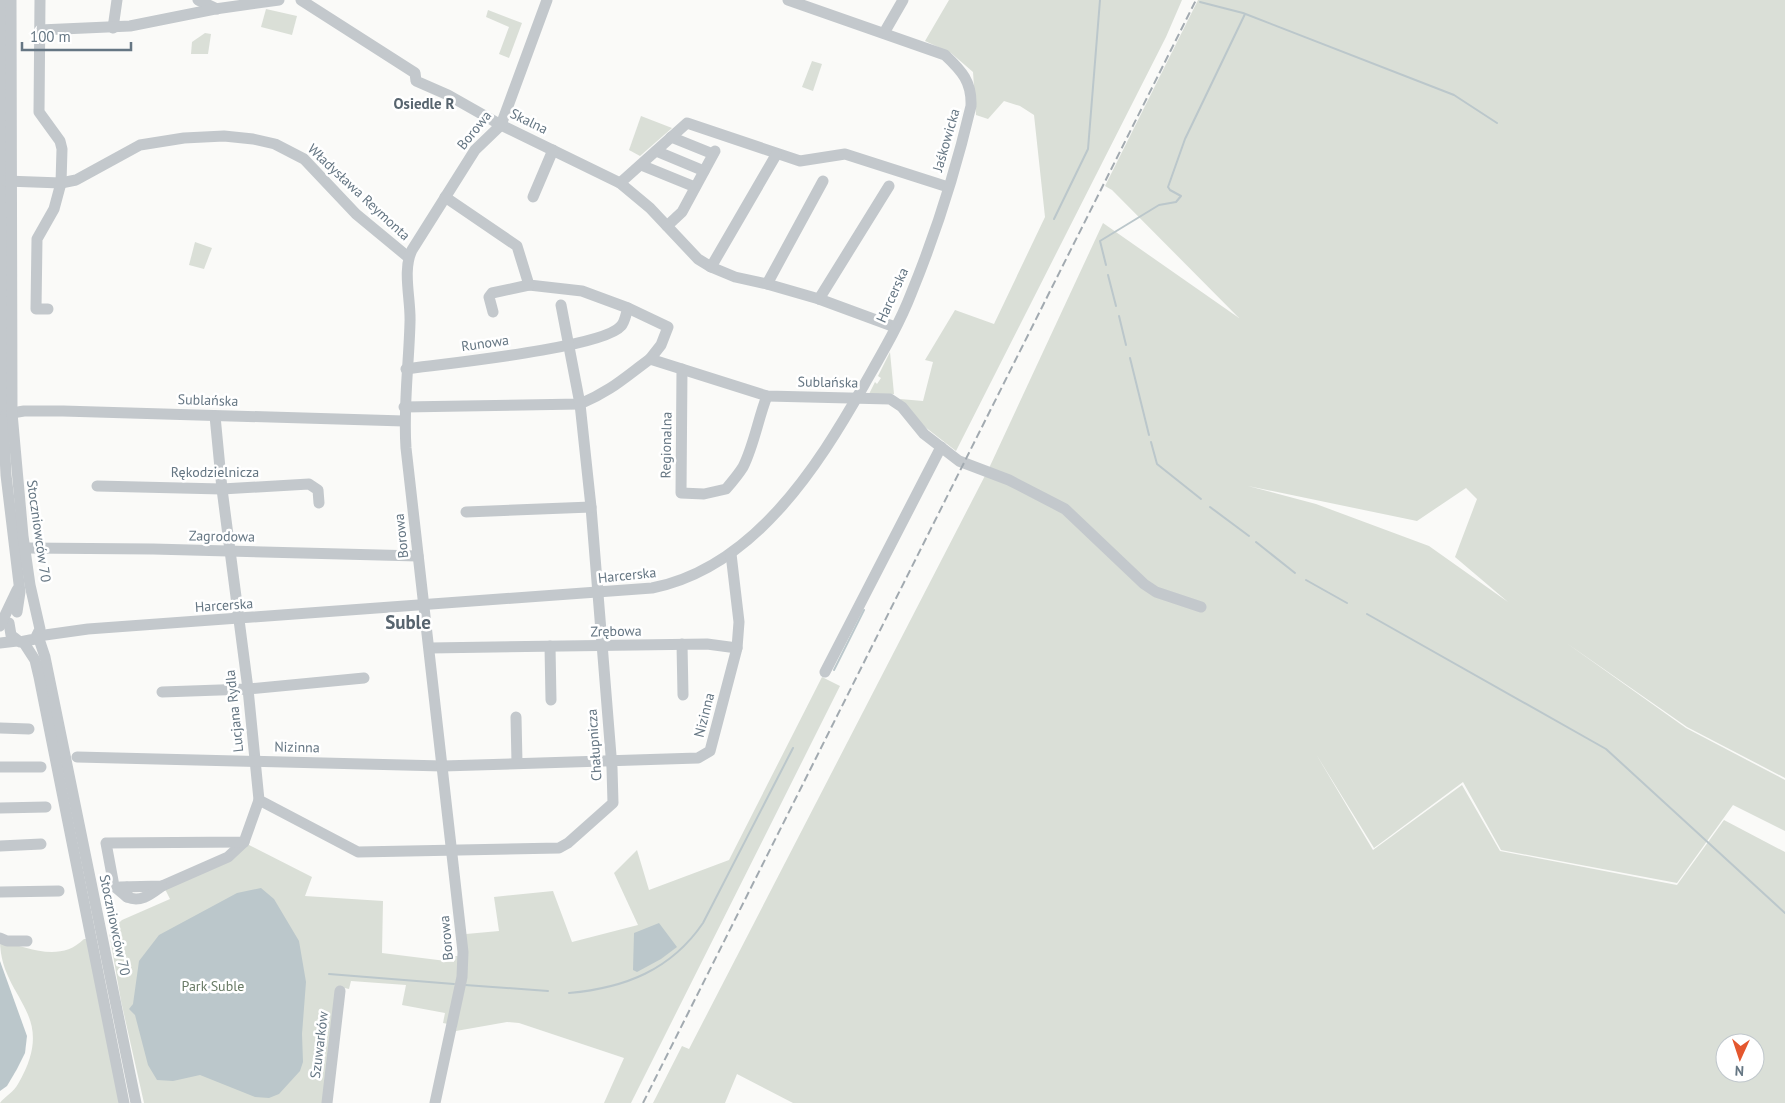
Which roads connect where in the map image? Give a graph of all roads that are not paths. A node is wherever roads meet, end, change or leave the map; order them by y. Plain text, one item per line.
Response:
1 (4, 0) edge
2 (11, 0) edge
3 (40, 0) edge
4 (117, 0) edge
5 (198, 0) edge
6 (279, 0) edge
7 (301, 0) edge
8 (547, 0) edge
9 (788, 0) edge
10 (903, 0) edge
11 (217, 9) junction
12 (113, 28) junction
13 (40, 30) junction
14 (884, 32) junction
15 (501, 124) junction
16 (671, 137) junction
17 (554, 150) junction
18 (656, 151) junction
19 (776, 154) junction
20 (641, 165) junction
21 (704, 171) junction
22 (822, 181) dead end
23 (7, 182) junction
24 (61, 183) junction
25 (620, 183) junction
26 (888, 186) dead end
27 (948, 186) junction
28 (695, 187) junction
29 (445, 197) junction
30 (533, 197) dead end
31 (669, 228) junction
32 (1, 240) edge
33 (408, 257) junction
34 (711, 267) junction
35 (767, 284) junction
36 (529, 285) junction
37 (819, 299) junction
38 (561, 305) dead end
39 (628, 308) junction
40 (48, 309) dead end
41 (493, 312) dead end
42 (895, 327) junction
43 (568, 346) junction
44 (650, 359) junction
45 (406, 368) junction
46 (682, 369) junction
47 (767, 396) junction
48 (856, 398) junction
49 (580, 404) junction
50 (404, 407) junction
51 (5, 414) edge
52 (215, 416) junction
53 (404, 421) junction
54 (941, 447) junction
55 (97, 486) dead end
56 (222, 489) junction
57 (319, 503) dead end
58 (591, 507) junction
59 (466, 512) dead end
60 (25, 548) junction
61 (230, 551) junction
62 (731, 554) junction
63 (418, 556) junction
64 (19, 586) junction
65 (598, 593) junction
66 (424, 606) junction
67 (1201, 607) dead end
68 (17, 612) junction
69 (38, 619) junction
70 (238, 619) junction
71 (3, 626) edge
72 (88, 629) junction
73 (58, 633) junction
74 (38, 636) junction
75 (21, 642) junction
76 (0, 643) edge
77 (682, 644) junction
78 (550, 646) junction
79 (602, 646) junction
80 (430, 648) junction
81 (736, 648) junction
82 (45, 657) junction
83 (825, 672) dead end
84 (364, 678) dead end
85 (248, 689) junction
86 (162, 692) dead end
87 (683, 695) dead end
88 (551, 700) dead end
89 (516, 717) dead end
90 (0, 728) edge
91 (29, 729) dead end
92 (76, 757) dead end
93 (254, 760) junction
94 (610, 760) junction
95 (517, 763) junction
96 (443, 766) junction
97 (0, 767) edge
98 (41, 767) dead end
99 (259, 800) junction
100 (46, 807) dead end
101 (0, 808) edge
102 (244, 842) junction
103 (41, 844) dead end
104 (0, 846) edge
105 (452, 850) junction
106 (59, 891) dead end
107 (0, 892) edge
108 (0, 938) edge
109 (27, 941) dead end
110 (340, 992) dead end
111 (124, 1103) edge
112 (136, 1103) edge
113 (327, 1103) edge
114 (436, 1103) edge

1 - 23 street, Stoczniowców 70
2 - 23 street, Stoczniowców 70
3 - 13 street
4 - 12 street
5 - 11 street
6 - 11 street
7 - 15 street, Skalna
8 - 15 street, Borowa
9 - 14 street, Jaśkowicka
10 - 14 street
11 - 12 street
12 - 13 street
13 - 24 street
14 - 27 street, Jaśkowicka
15 - 17 street, Skalna
15 - 29 street, Borowa
16 - 18 street
16 - 19 street
16 - 21 street
17 - 25 street, Skalna
17 - 30 street
18 - 20 street
18 - 21 street
19 - 27 street
19 - 34 street
20 - 25 street
20 - 28 street
21 - 28 street
22 - 35 street
23 - 24 street, Władysława Reymonta
23 - 32 street, Stoczniowców 70
23 - 51 street, Stoczniowców 70
24 - 33 street, Władysława Reymonta
24 - 40 street
25 - 31 street, Skalna
26 - 37 street
27 - 42 street, Harcerska
28 - 31 street
29 - 33 street, Borowa
29 - 36 street
31 - 34 street, Skalna
32 - 51 street, Stoczniowców 70
33 - 45 street, Borowa
34 - 35 street, Skalna
35 - 37 street, Skalna
36 - 39 street
36 - 41 street
37 - 42 street, Skalna
38 - 43 street
39 - 43 street, Runowa
39 - 44 street
42 - 48 street, Harcerska
43 - 45 street, Runowa
43 - 49 street
44 - 46 street, Sublańska
44 - 49 street
45 - 50 street, Borowa
46 - 47 street, Sublańska
46 - 47 street, Regionalna
47 - 48 street, Sublańska
48 - 54 street, Sublańska
48 - 62 street, Harcerska
49 - 50 street
49 - 58 street, Chałupnicza
50 - 53 street, Borowa
51 - 52 street, Sublańska
51 - 60 street, Stoczniowców 70
51 - 64 street, Stoczniowców 70
52 - 53 street, Sublańska
52 - 56 street, Lucjana Rydla
53 - 63 street, Borowa
54 - 67 street, Sublańska
54 - 83 street
55 - 56 street, Rękodzielnicza
56 - 57 street, Rękodzielnicza
56 - 61 street, Lucjana Rydla
58 - 59 street
58 - 65 street, Chałupnicza
60 - 61 street, Zagrodowa
60 - 69 street, Stoczniowców 70
61 - 63 street, Zagrodowa
61 - 70 street, Lucjana Rydla
62 - 65 street, Harcerska
62 - 81 street, Nizinna
63 - 66 street, Borowa
64 - 68 street, Stoczniowców 70
64 - 71 street
65 - 66 street, Harcerska
65 - 79 street, Chałupnicza
66 - 70 street, Harcerska
66 - 80 street, Borowa
68 - 69 street
68 - 71 street
69 - 72 street, Harcerska
69 - 74 street
70 - 72 street, Harcerska
70 - 85 street, Lucjana Rydla
71 - 75 street
72 - 73 street, Harcerska
73 - 74 street, Harcerska
73 - 82 street
74 - 75 street
74 - 82 street, Stoczniowców 70
75 - 76 street
75 - 111 street, Stoczniowców 70
77 - 79 street, Zrębowa
77 - 81 street, Zrębowa
77 - 87 street
78 - 79 street, Zrębowa
78 - 80 street, Zrębowa
78 - 88 street
79 - 94 street, Chałupnicza
80 - 96 street, Borowa
81 - 94 street, Nizinna
82 - 112 street, Stoczniowców 70
84 - 85 street
85 - 86 street
85 - 93 street, Lucjana Rydla
89 - 95 street
90 - 91 street
92 - 93 street, Nizinna
93 - 96 street, Nizinna
93 - 99 street, Lucjana Rydla
94 - 95 street, Nizinna
94 - 105 street, Chałupnicza
95 - 96 street, Nizinna
96 - 105 street, Borowa
97 - 98 street
99 - 102 street
99 - 105 street
100 - 101 street
102 - 102 street
103 - 104 street
105 - 114 street, Borowa
106 - 107 street
108 - 109 street
110 - 113 street, Szuwarków

